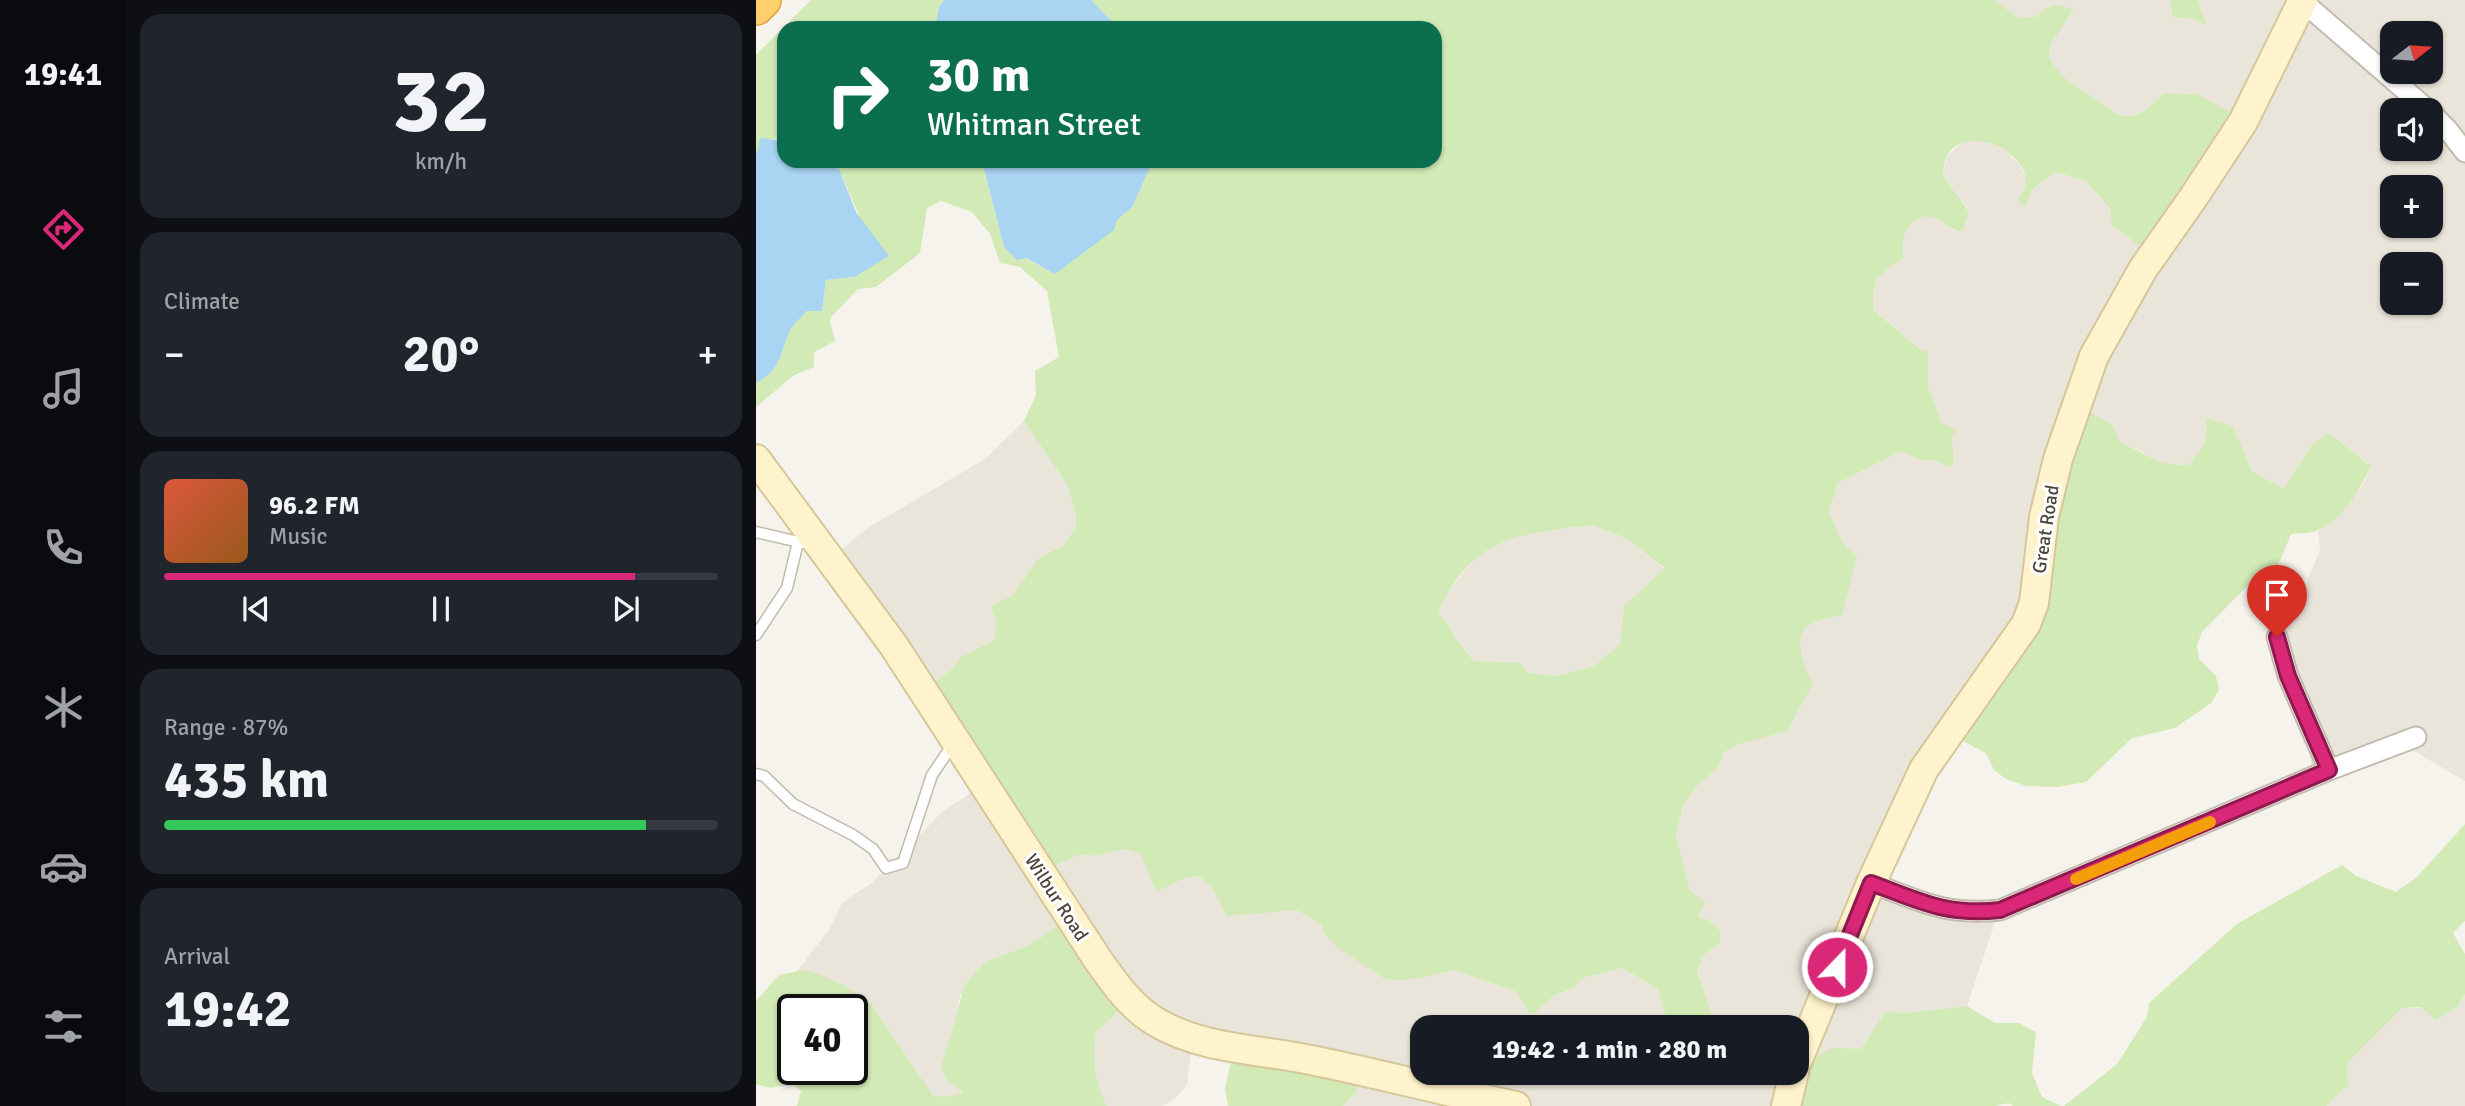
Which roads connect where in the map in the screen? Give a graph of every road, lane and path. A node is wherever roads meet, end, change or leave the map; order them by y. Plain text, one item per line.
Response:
1 (763, 0) edge
2 (2302, 1) edge
3 (756, 7) edge
4 (2413, 98) edge
5 (2443, 125) edge
6 (2465, 152) edge
7 (759, 472) edge
8 (756, 532) edge
9 (811, 545) junction
10 (756, 635) edge
11 (2277, 637) dead end
12 (2416, 737) dead end
13 (956, 739) junction
14 (2329, 770) junction
15 (756, 774) edge
16 (1871, 883) junction
17 (1809, 1033) edge
18 (1791, 1085) edge
19 (1516, 1106) edge
20 (1786, 1106) edge

1 - 3 highway
2 - 4 street
2 - 16 street, Great Road
5 - 6 street
7 - 9 street, Wilbur Road
8 - 9 lane
9 - 10 lane
9 - 13 street, Wilbur Road
11 - 14 street
12 - 14 street
13 - 15 lane
13 - 19 street, Wilbur Road
14 - 16 street
16 - 17 street, Great Road
18 - 20 street

